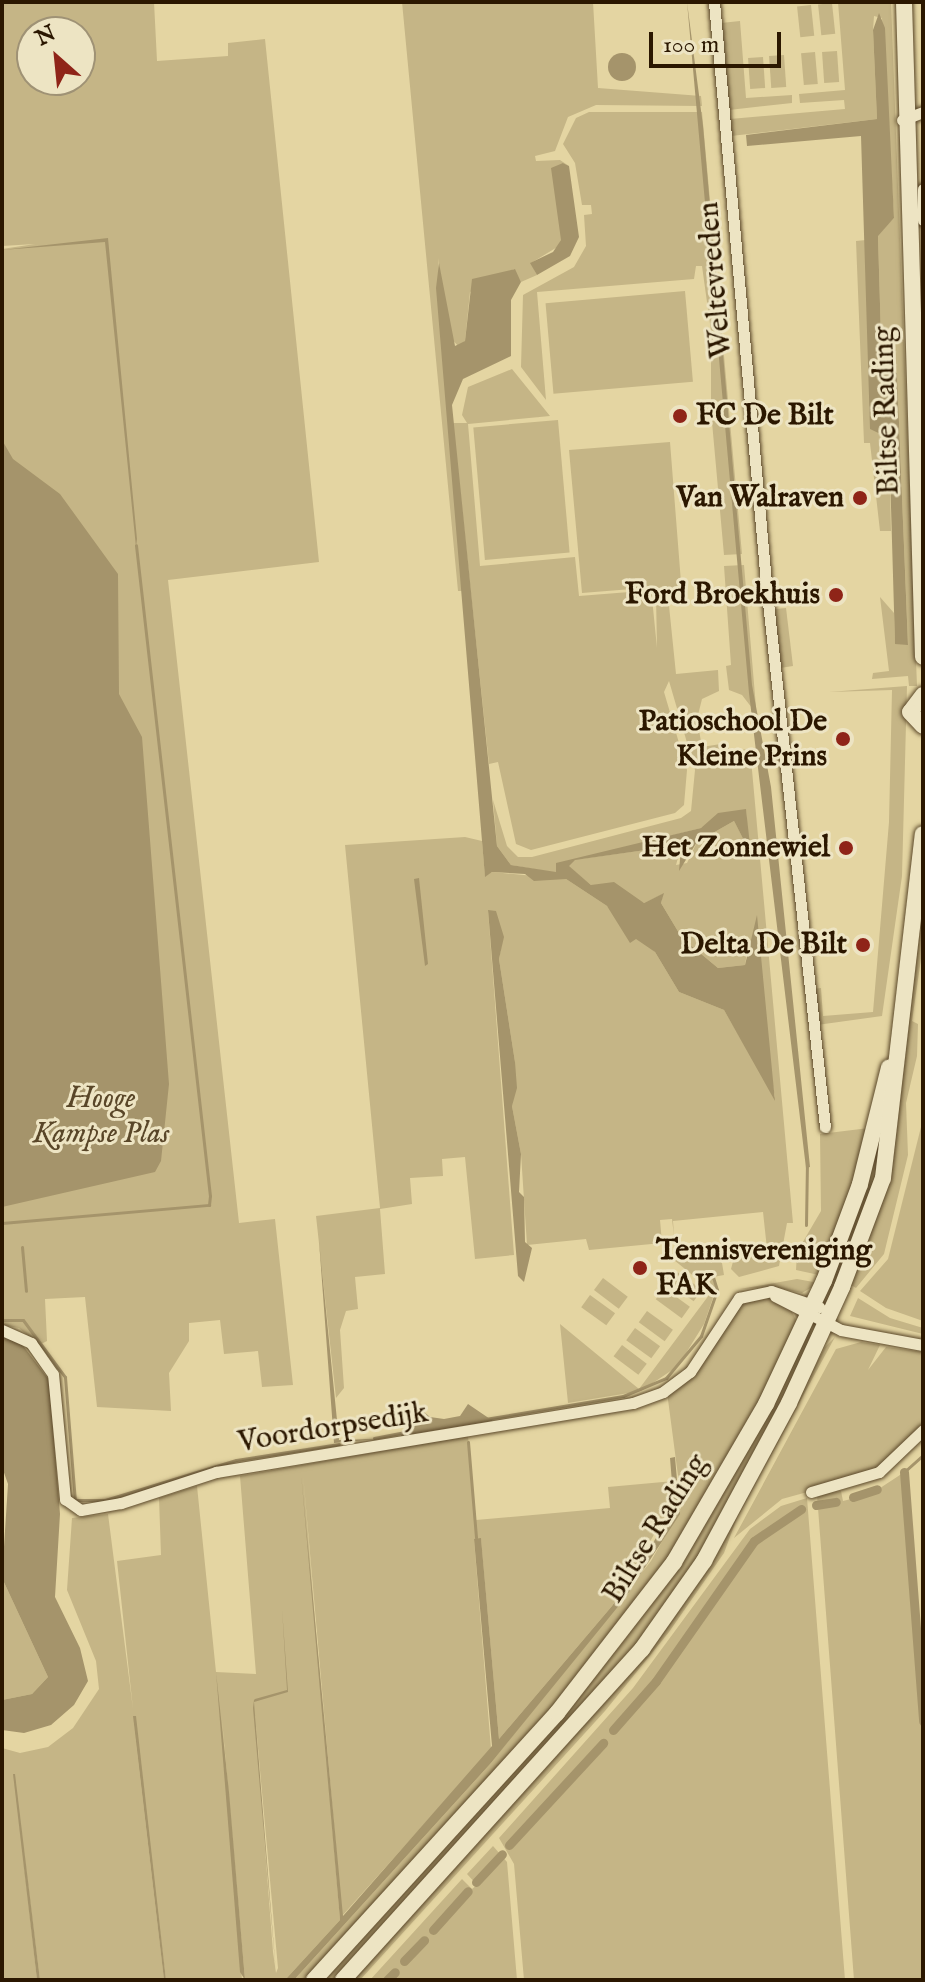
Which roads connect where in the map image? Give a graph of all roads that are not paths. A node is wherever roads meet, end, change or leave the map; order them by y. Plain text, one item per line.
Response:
1 (714, 2) edge
2 (896, 2) edge
3 (904, 2) edge
4 (911, 116) edge
5 (923, 189) edge
6 (923, 220) edge
7 (918, 366) edge
8 (922, 620) edge
9 (923, 657) edge
10 (923, 695) edge
11 (923, 726) edge
12 (923, 834) edge
13 (902, 1024) junction
14 (825, 1127) dead end
15 (811, 1308) junction
16 (828, 1318) junction
17 (2, 1330) edge
18 (923, 1345) edge
19 (923, 1430) edge
20 (811, 1492) dead end
21 (314, 1980) edge
22 (343, 1980) edge

1 - 14 street, Weltevreden
2 - 4 main road, Biltse Rading
3 - 4 main road, Biltse Rading
4 - 7 main road, Biltse Rading
5 - 6 street
7 - 8 main road, Biltse Rading
8 - 9 main road, Biltse Rading
10 - 11 main road
12 - 13 main road, Biltse Rading
13 - 15 main road, Biltse Rading
13 - 16 main road, Biltse Rading
15 - 16 street, Voordorpsedijk
15 - 17 street, Voordorpsedijk
15 - 21 main road, Biltse Rading
16 - 18 street, Voordorpsedijk
16 - 22 main road, Biltse Rading
19 - 20 street

